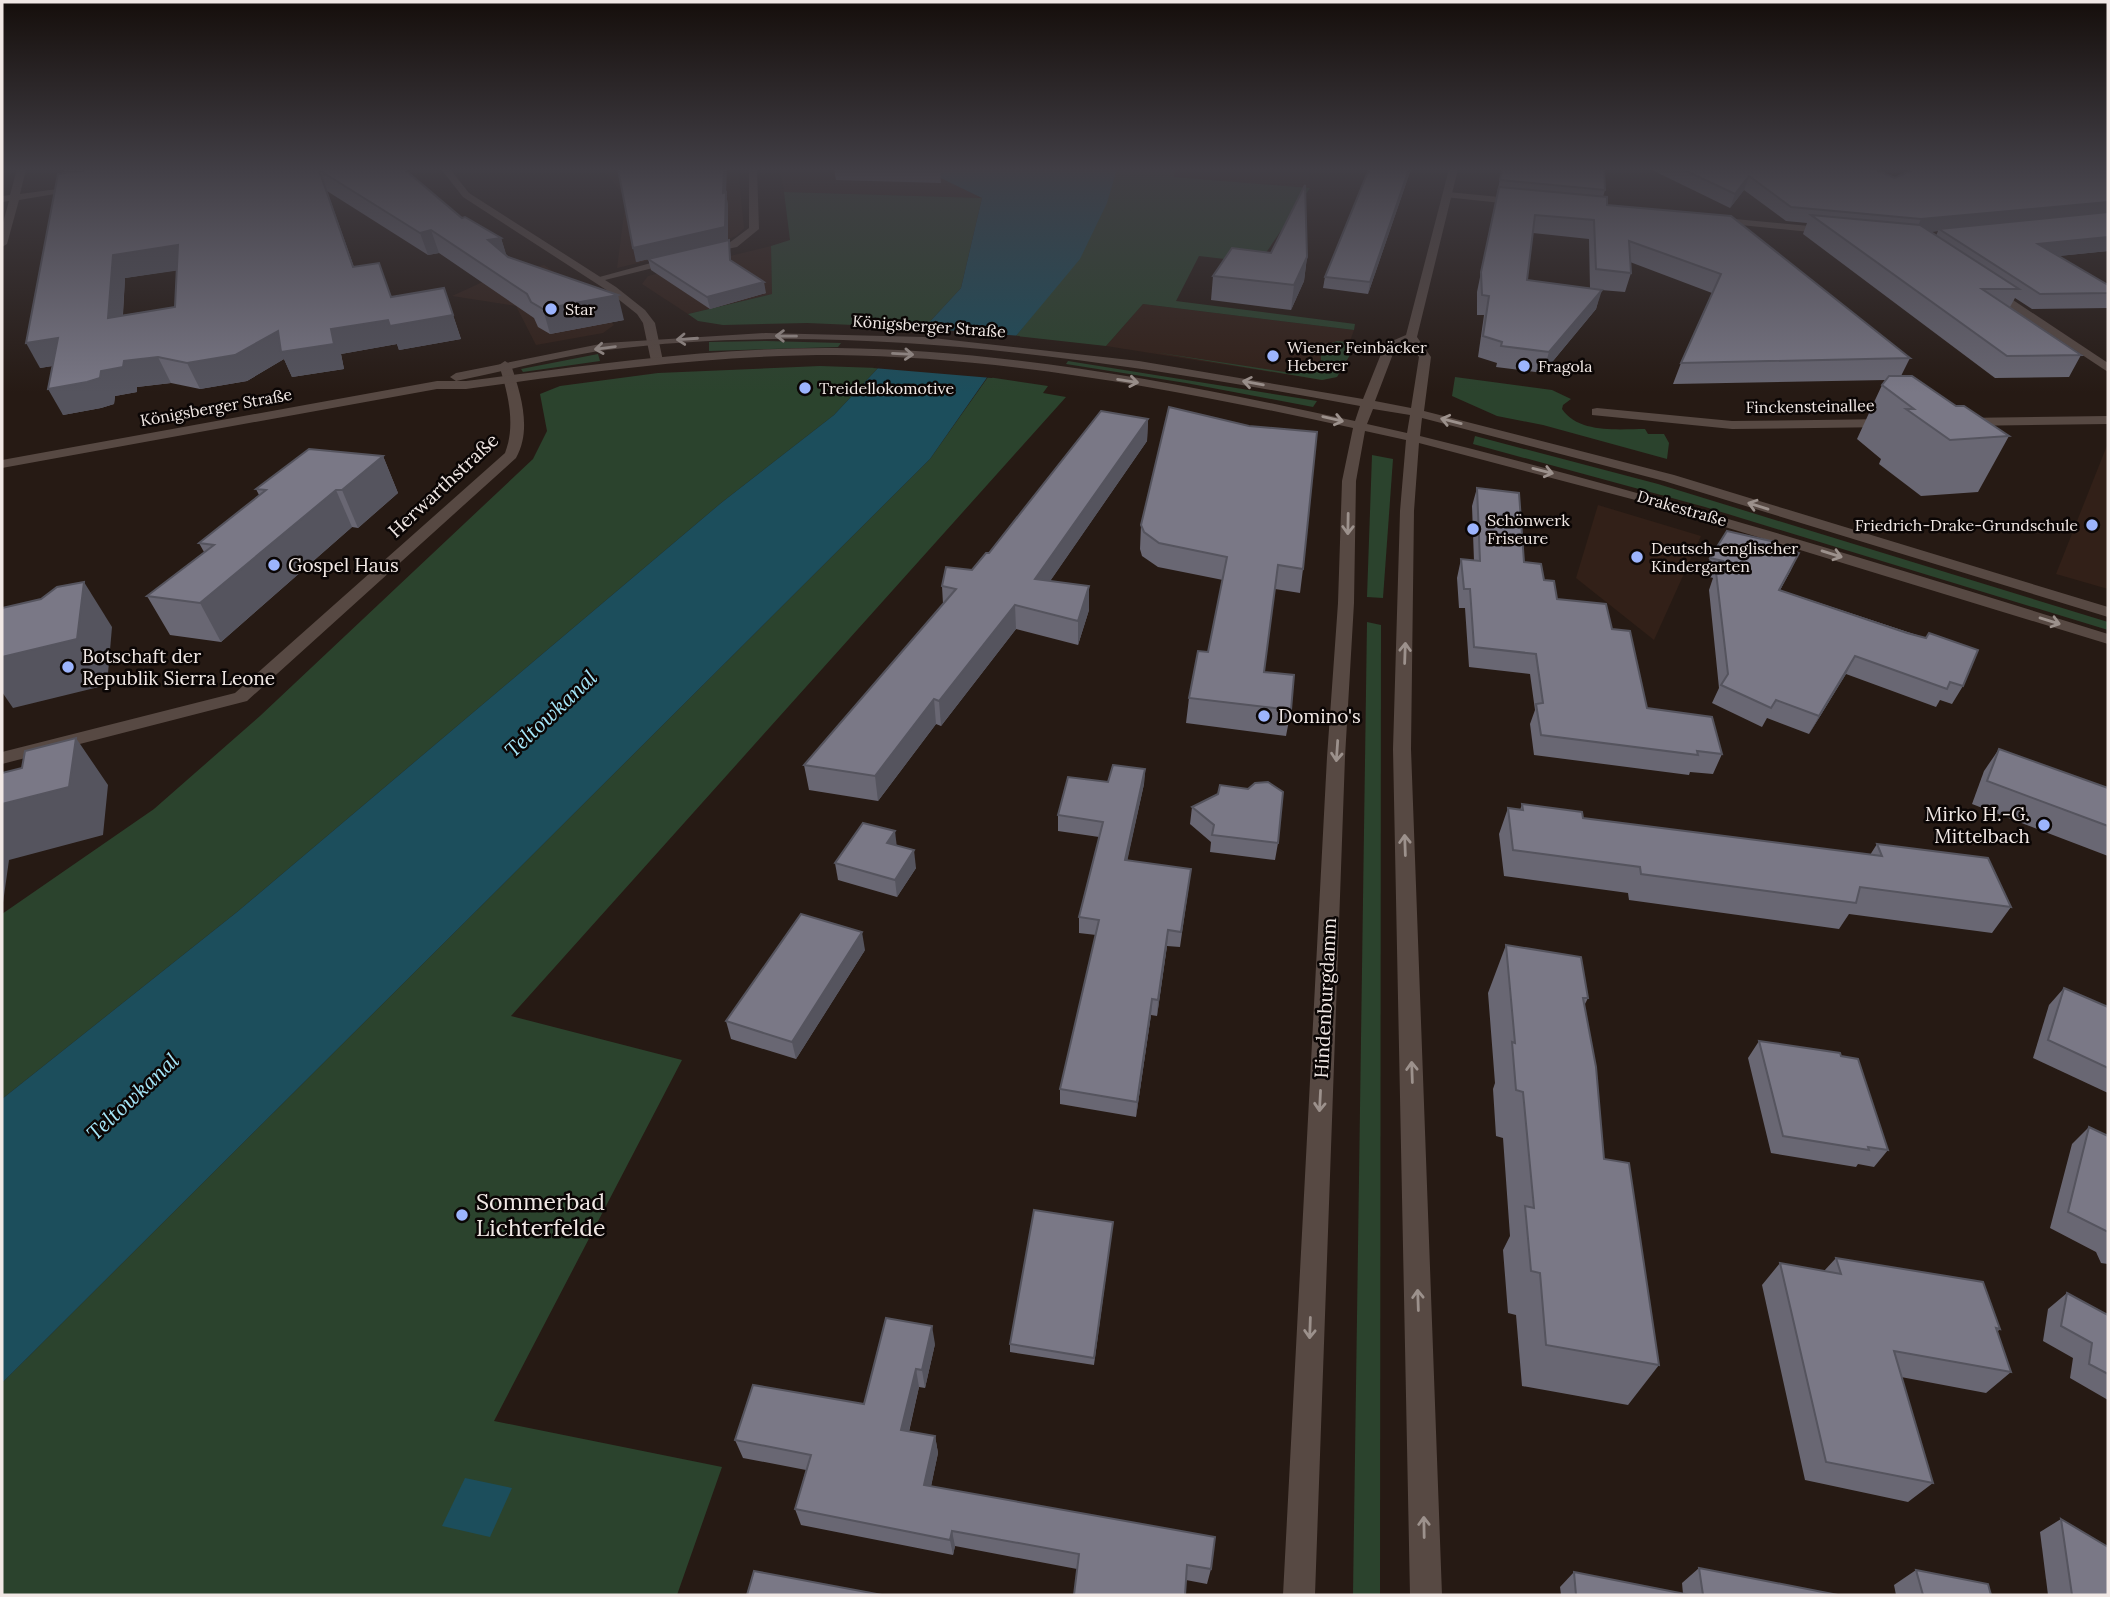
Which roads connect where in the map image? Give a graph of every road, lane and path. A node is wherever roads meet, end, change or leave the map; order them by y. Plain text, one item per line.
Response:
1 (542, 244) edge
2 (735, 244) edge
3 (1435, 244) edge
4 (695, 254) edge
5 (682, 257) edge
6 (597, 279) junction
7 (1983, 285) edge
8 (1410, 337) junction
9 (653, 342) junction
10 (657, 360) junction
11 (505, 365) junction
12 (2108, 368) edge
13 (510, 379) junction
14 (437, 385) junction
15 (1597, 412) dead end
16 (1418, 413) junction
17 (1364, 414) junction
18 (2108, 419) edge
19 (1904, 422) edge
20 (1945, 422) edge
21 (1413, 438) junction
22 (2, 464) edge
23 (2108, 612) edge
24 (2108, 639) edge
25 (2, 758) edge
26 (1299, 1595) edge
27 (1426, 1595) edge

1 - 6 main road
2 - 4 main road
3 - 8 main road
5 - 6 main road
6 - 9 main road
7 - 12 main road
8 - 16 main road
8 - 17 main road, Hindenburgdamm
9 - 10 main road
9 -> 11 main road, Königsberger Straße
17 -> 9 main road, Königsberger Straße
10 - 13 main road, Königsberger Straße
10 -> 17 main road, Königsberger Straße
11 - 13 main road, Herwarthstraße
11 - 14 main road, Königsberger Straße
13 - 14 main road, Königsberger Straße
13 - 25 main road, Herwarthstraße
14 - 22 main road, Königsberger Straße
15 - 19 main road, Finckensteinallee
16 - 17 main road, Königsberger Straße
16 - 21 main road
23 -> 16 main road, Drakestraße
17 - 21 main road, Königsberger Straße
17 -> 26 main road, Hindenburgdamm
18 - 20 main road
21 -> 24 main road, Drakestraße
27 -> 21 main road

